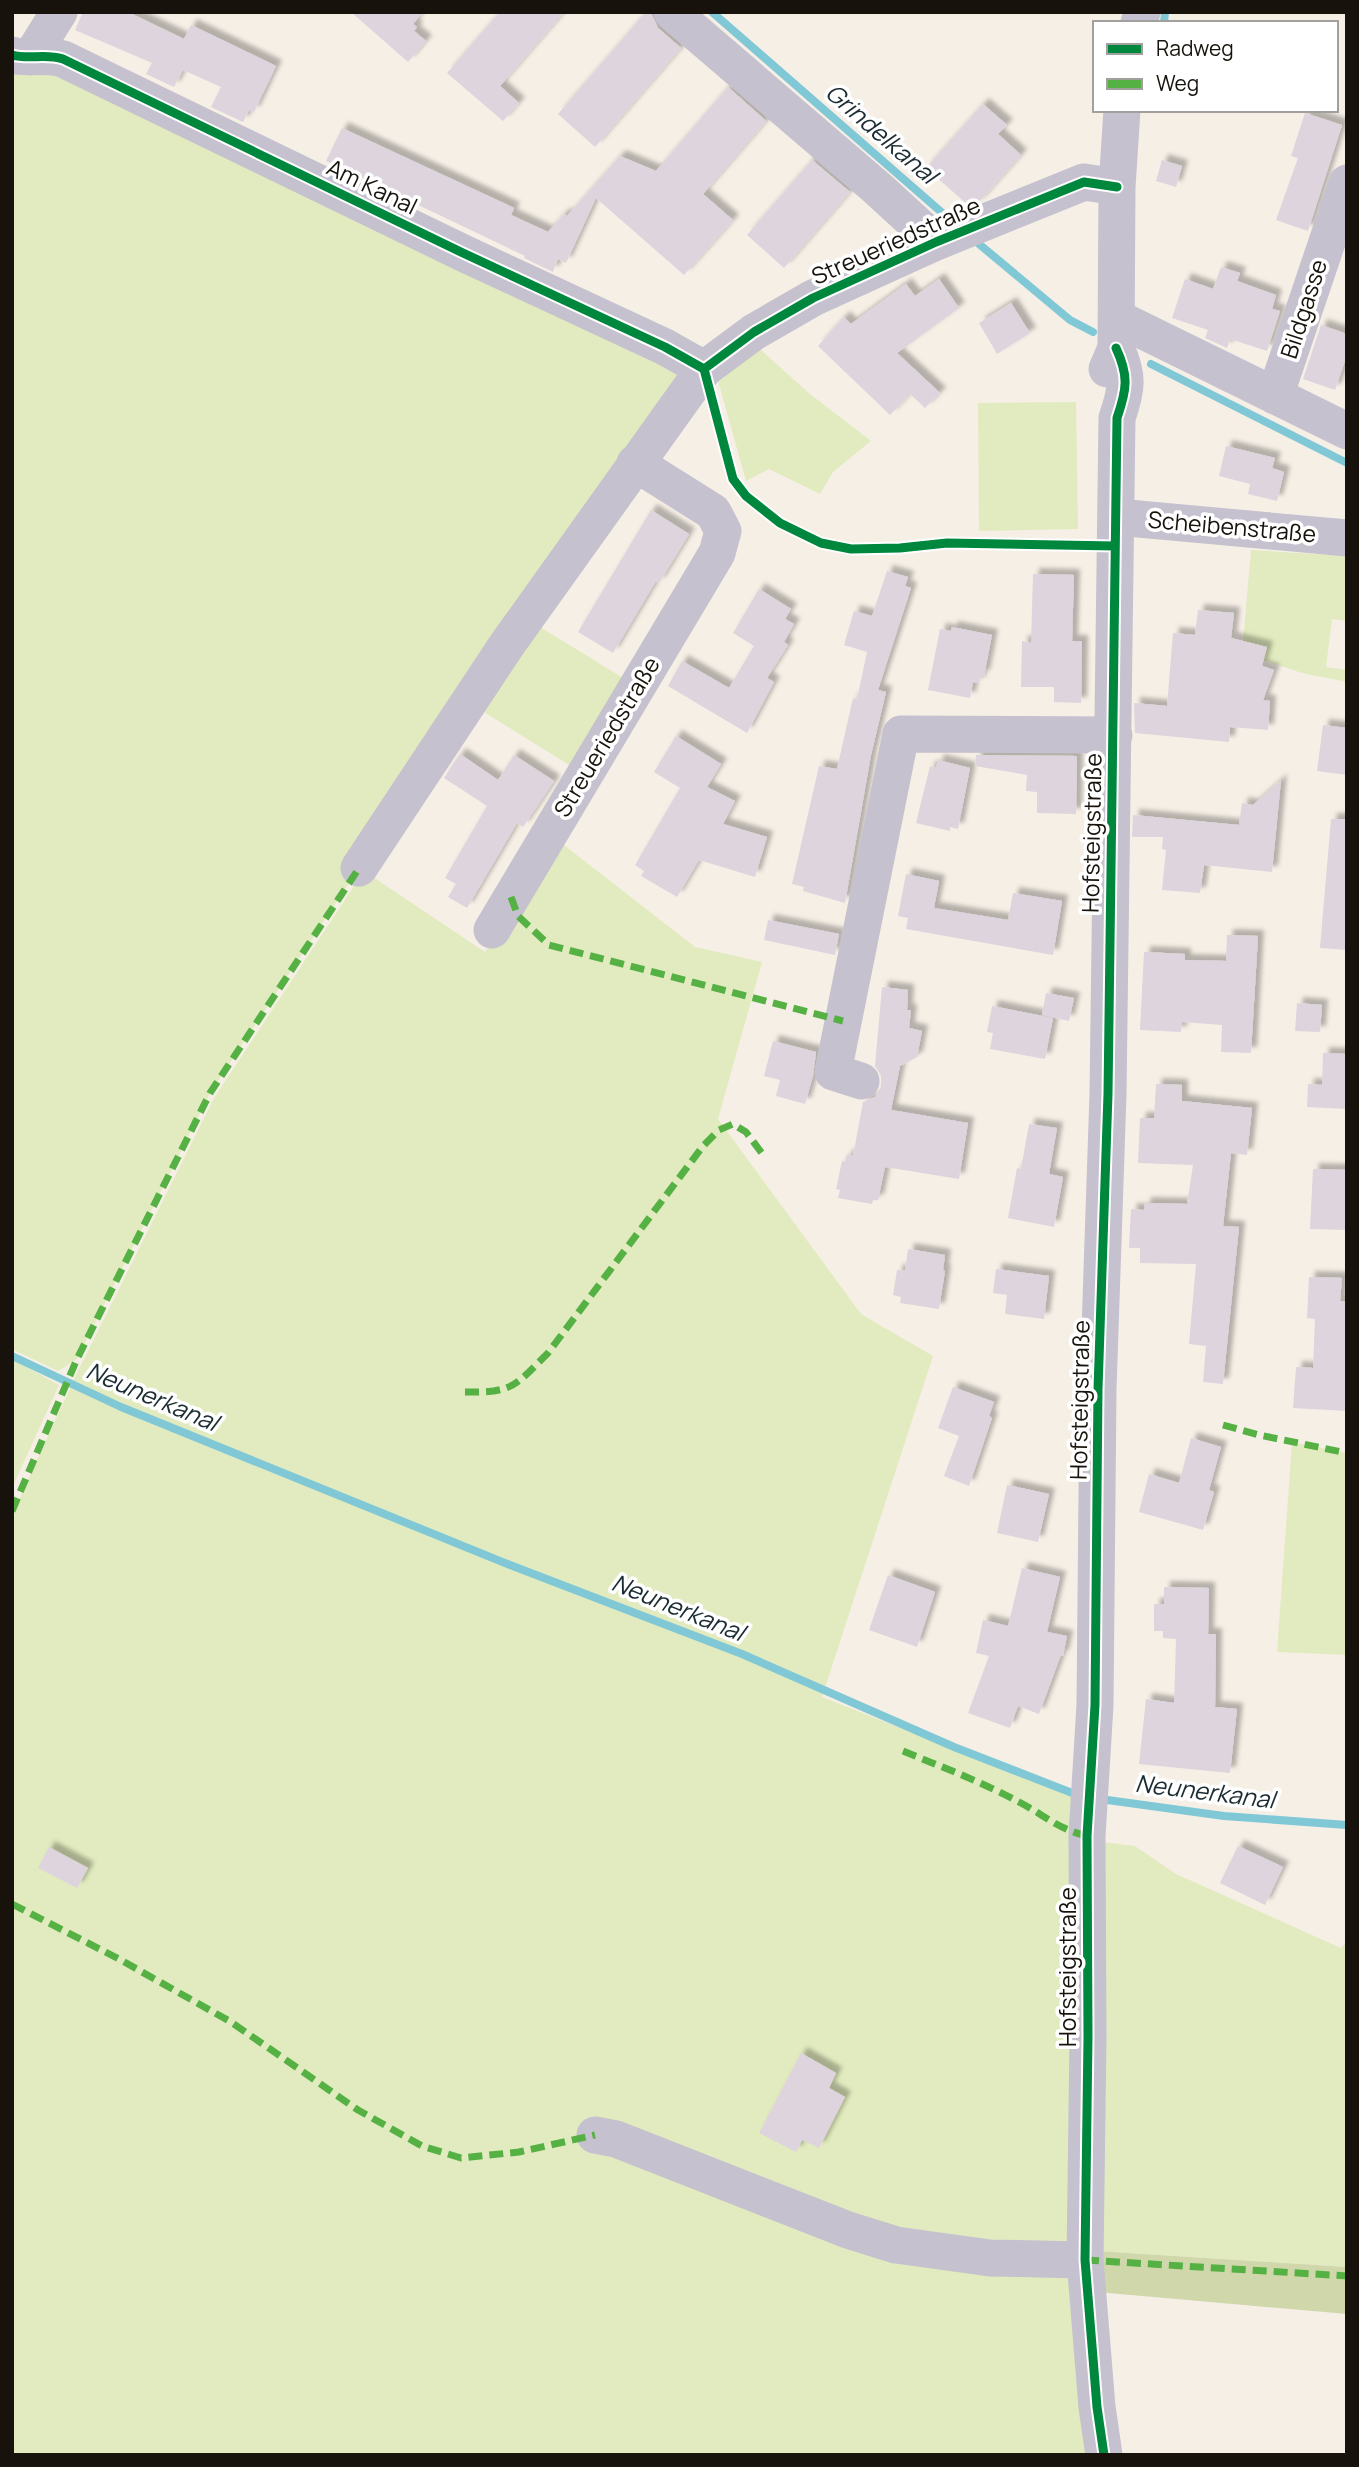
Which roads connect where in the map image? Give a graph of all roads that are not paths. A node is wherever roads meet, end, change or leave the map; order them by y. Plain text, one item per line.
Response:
1 (59, 12) edge
2 (672, 12) edge
3 (21, 56) edge
4 (1122, 112) edge
5 (1347, 183) edge
6 (1117, 187) junction
7 (941, 240) junction
8 (1116, 333) junction
9 (704, 369) junction
10 (1275, 396) junction
11 (1347, 431) edge
12 (635, 463) junction
13 (1117, 517) junction
14 (1347, 538) edge
15 (1114, 736) junction
16 (359, 868) dead end
17 (492, 930) dead end
18 (861, 1081) dead end
19 (595, 2135) dead end
20 (1085, 2260) junction
21 (1104, 2455) edge

1 - 3 street, Am Kanal
2 - 7 street, Streueriedstraße
3 - 9 street, Am Kanal
4 - 6 street, Hofsteigstraße
5 - 10 street, Bildgasse
6 - 7 street, Streueriedstraße
6 - 8 street, Hofsteigstraße
7 - 9 street, Streueriedstraße
8 - 10 street
8 - 13 street, Hofsteigstraße
9 - 12 street, Streueriedstraße
10 - 11 street
12 - 16 street, Streueriedstraße
12 - 17 street, Streueriedstraße
13 - 14 street, Scheibenstraße
13 - 15 street, Hofsteigstraße
15 - 18 street, Hofsteigstraße
15 - 20 street, Hofsteigstraße
19 - 20 street
20 - 21 street, Hofsteigstraße

